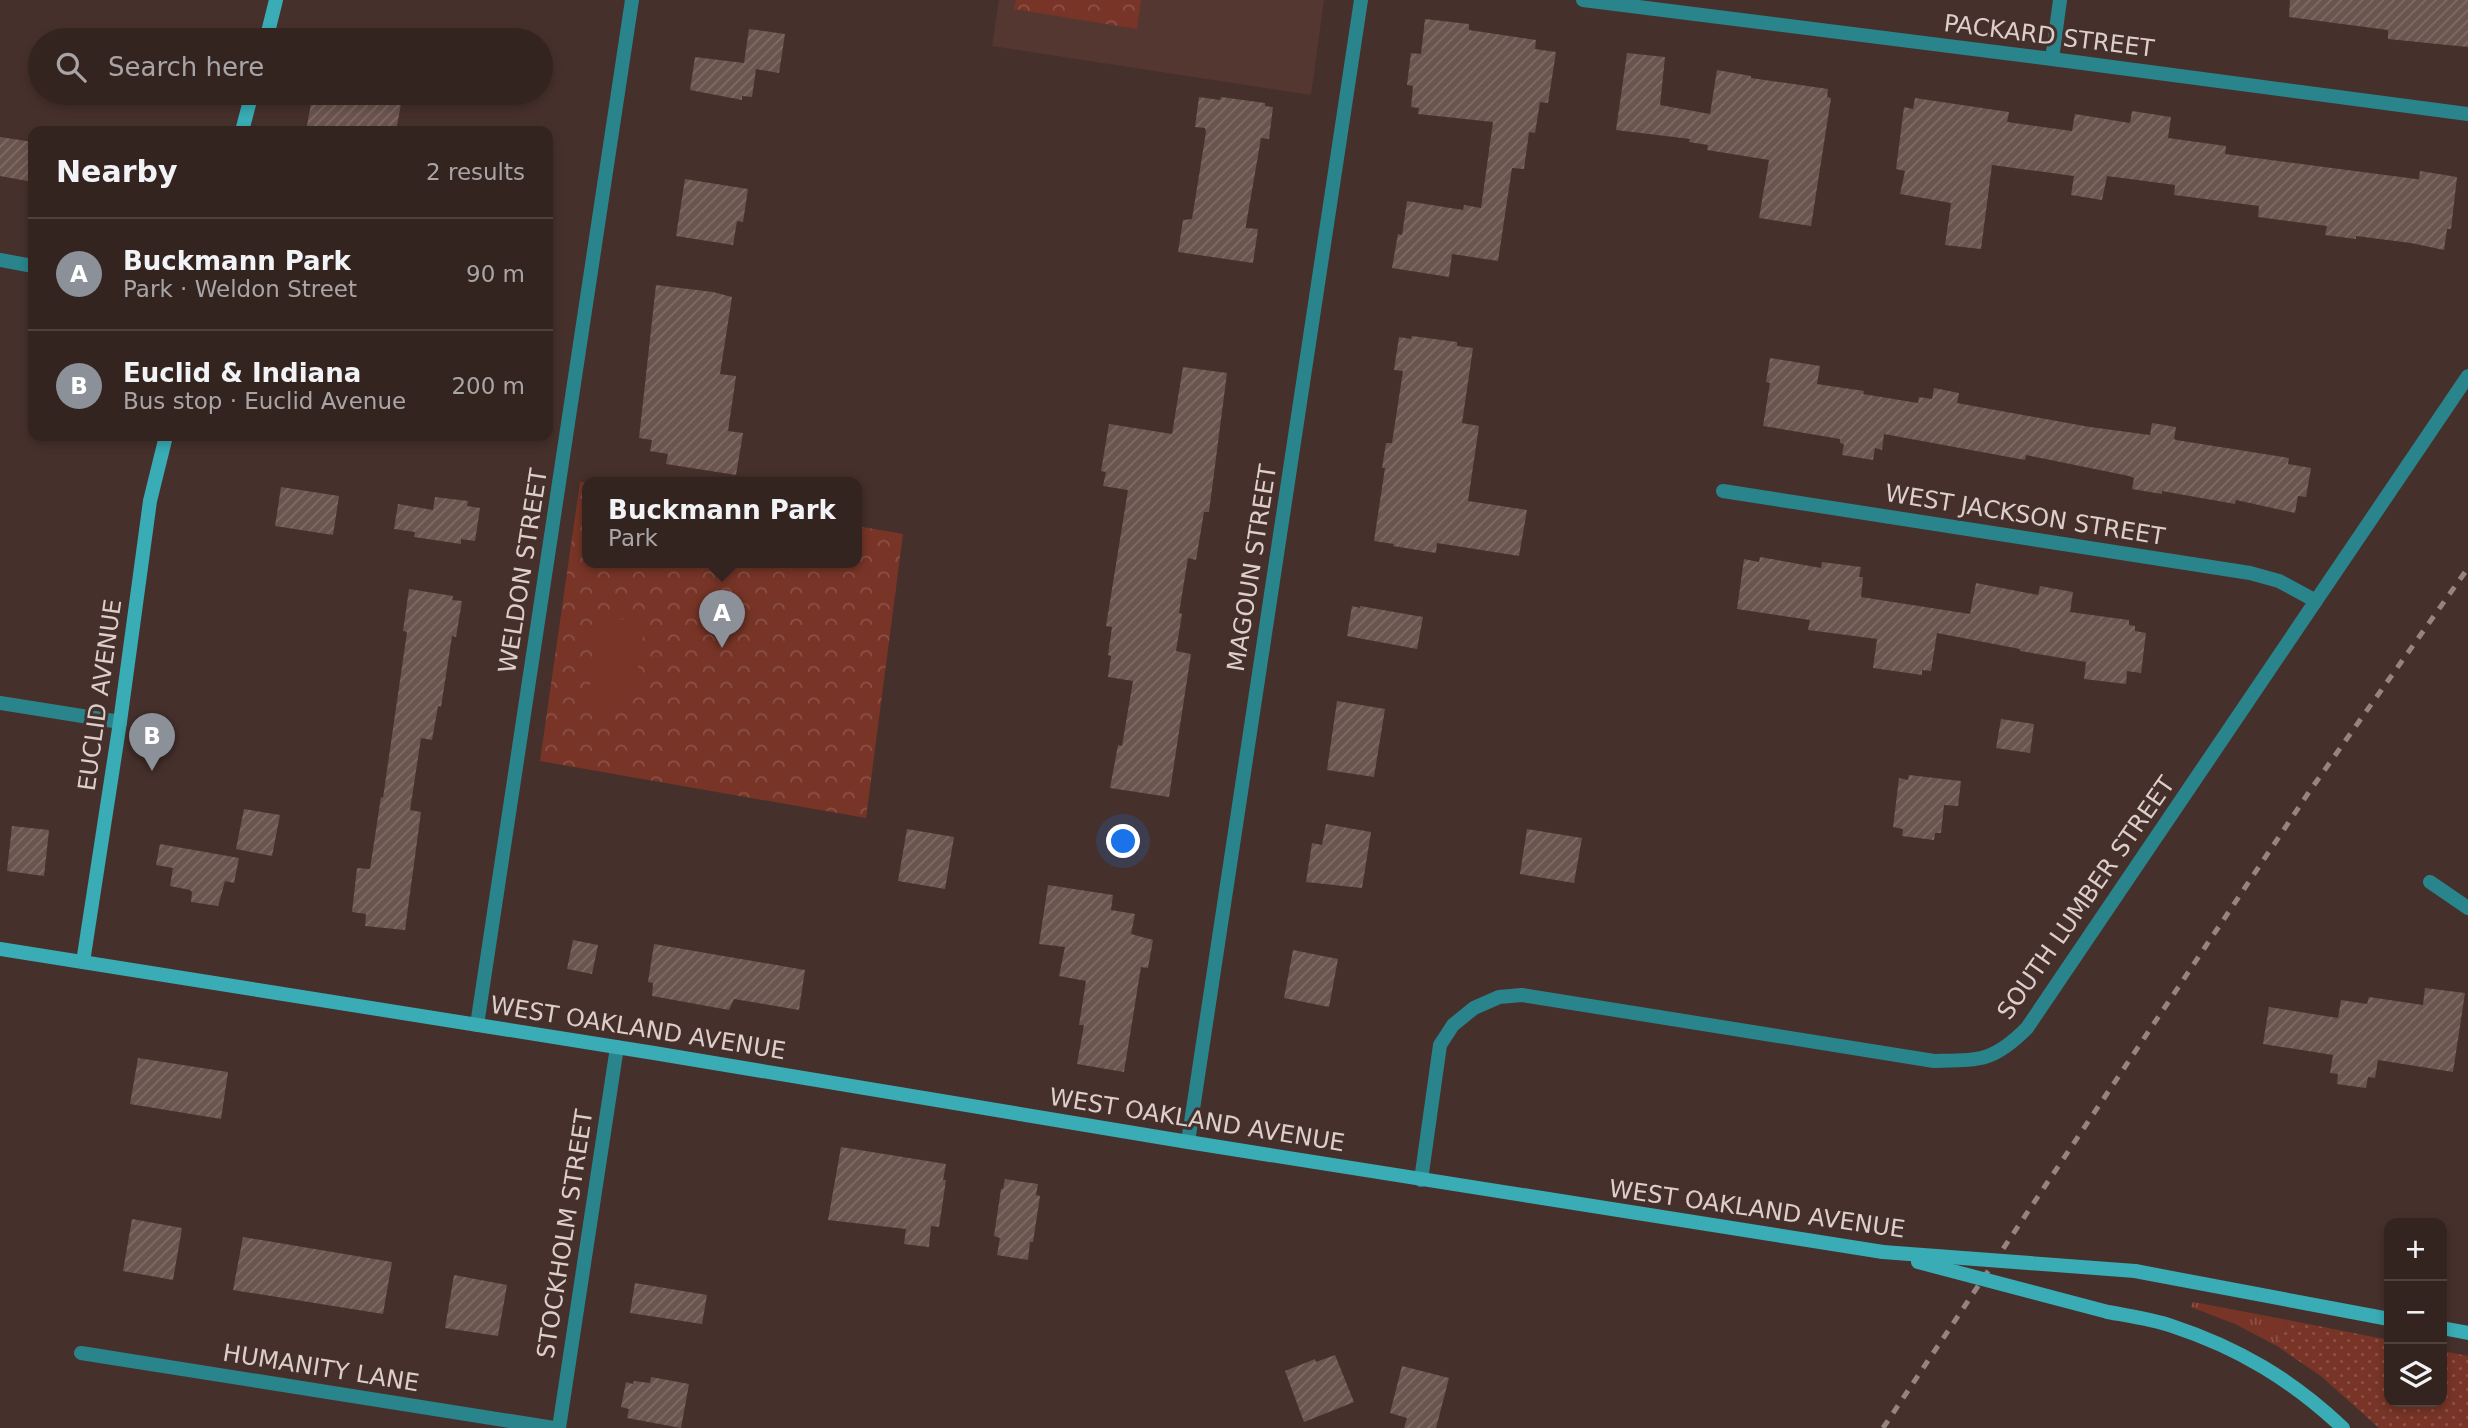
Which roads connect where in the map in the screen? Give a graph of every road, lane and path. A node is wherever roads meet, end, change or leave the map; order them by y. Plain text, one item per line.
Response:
1 (276, 0) edge
2 (632, 0) edge
3 (1361, 0) edge
4 (1583, 0) edge
5 (2060, 0) edge
6 (269, 28) edge
7 (2052, 59) junction
8 (249, 105) edge
9 (2468, 114) edge
10 (243, 126) edge
11 (0, 260) edge
12 (28, 265) edge
13 (2468, 376) edge
14 (165, 441) edge
15 (1723, 491) dead end
16 (2316, 601) junction
17 (0, 703) edge
18 (120, 722) junction
19 (2430, 881) dead end
20 (2468, 908) edge
21 (0, 949) edge
22 (83, 962) junction
23 (477, 1025) junction
24 (617, 1047) junction
25 (1188, 1142) junction
26 (1421, 1180) junction
27 (1883, 1252) junction
28 (2384, 1318) edge
29 (2447, 1329) edge
30 (2468, 1333) edge
31 (81, 1353) dead end
32 (557, 1428) edge
33 (2343, 1428) edge

1 - 6 main road
2 - 23 street, WELDON STREET
3 - 25 street, MAGOUN STREET
4 - 7 street, PACKARD STREET
5 - 7 street
7 - 9 street, PACKARD STREET
8 - 10 main road
11 - 12 street
13 - 16 street, SOUTH LUMBER STREET
14 - 18 main road, EUCLID AVENUE
15 - 16 street, WEST JACKSON STREET
16 - 26 street, SOUTH LUMBER STREET
17 - 18 street
18 - 22 main road, EUCLID AVENUE
19 - 20 street
21 - 22 main road, WEST OAKLAND AVENUE
22 - 23 main road, WEST OAKLAND AVENUE
23 - 24 main road, WEST OAKLAND AVENUE
24 - 25 main road, WEST OAKLAND AVENUE
24 - 32 street, STOCKHOLM STREET
25 - 26 main road, WEST OAKLAND AVENUE
26 - 27 main road, WEST OAKLAND AVENUE
27 - 28 main road, WEST OAKLAND AVENUE, bridge
27 - 33 main road, bridge
29 - 30 main road
31 - 32 street, HUMANITY LANE

